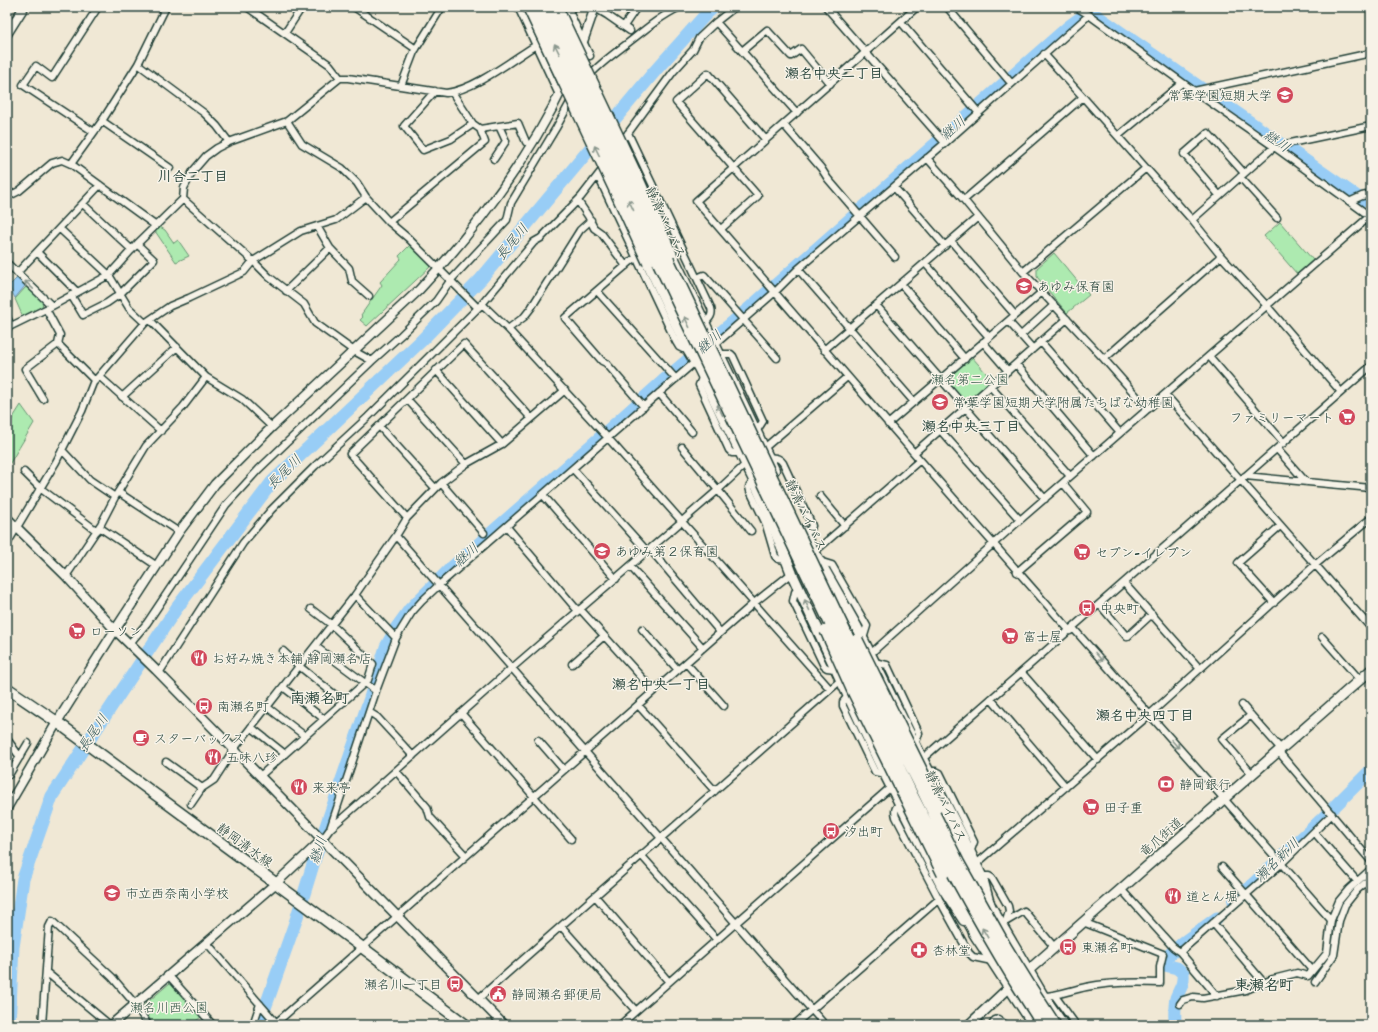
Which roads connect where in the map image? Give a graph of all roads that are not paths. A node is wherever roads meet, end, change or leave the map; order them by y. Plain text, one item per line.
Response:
1 (24, 7) edge
2 (98, 7) edge
3 (166, 7) edge
4 (246, 7) edge
5 (302, 7) edge
6 (354, 7) edge
7 (442, 7) edge
8 (518, 7) edge
9 (528, 7) edge
10 (537, 7) edge
11 (548, 7) edge
12 (557, 7) edge
13 (637, 7) edge
14 (680, 7) edge
15 (735, 7) edge
16 (826, 7) edge
17 (917, 7) edge
18 (946, 7) edge
19 (1076, 7) edge
20 (570, 8) edge
21 (595, 8) edge
22 (1089, 15) junction
23 (716, 22) junction
24 (900, 22) junction
25 (624, 26) junction
26 (630, 31) dead end
27 (285, 33) junction
28 (7, 34) edge
29 (583, 41) junction
30 (536, 45) junction
31 (416, 49) junction
32 (742, 51) junction
33 (865, 53) junction
34 (1371, 53) edge
35 (1044, 54) junction
36 (590, 56) dead end
37 (138, 64) junction
38 (340, 78) junction
39 (1011, 83) junction
40 (1182, 83) junction
41 (830, 84) junction
42 (401, 86) junction
43 (435, 91) junction
44 (1194, 91) junction
45 (452, 92) junction
46 (559, 95) junction
47 (1083, 97) junction
48 (978, 112) junction
49 (797, 113) junction
50 (102, 121) junction
51 (287, 121) junction
52 (472, 124) junction
53 (784, 125) junction
54 (499, 126) junction
55 (1371, 126) edge
56 (480, 129) junction
57 (94, 132) junction
58 (628, 132) junction
59 (1118, 136) junction
60 (766, 140) junction
61 (229, 142) junction
62 (526, 142) dead end
63 (945, 143) junction
64 (1274, 147) junction
65 (1280, 151) junction
66 (927, 158) junction
67 (494, 159) dead end
68 (71, 164) junction
69 (170, 168) dead end
70 (734, 168) junction
71 (1146, 168) junction
72 (1242, 175) junction
73 (598, 176) junction
74 (100, 185) junction
75 (894, 187) junction
76 (1371, 194) edge
77 (1220, 195) junction
78 (366, 197) junction
79 (7, 198) edge
80 (183, 199) junction
81 (964, 200) junction
82 (578, 201) junction
83 (1351, 201) junction
84 (83, 204) junction
85 (860, 216) junction
86 (1370, 216) edge
87 (978, 218) junction
88 (1277, 218) dead end
89 (591, 220) junction
90 (1192, 220) junction
91 (389, 222) junction
92 (156, 226) junction
93 (317, 226) junction
94 (60, 229) junction
95 (721, 229) junction
96 (951, 241) junction
97 (137, 244) junction
98 (945, 246) junction
99 (330, 248) junction
100 (132, 250) junction
101 (37, 252) junction
102 (1221, 256) junction
103 (636, 257) junction
104 (895, 257) dead end
105 (253, 261) junction
106 (7, 263) edge
107 (925, 263) junction
108 (626, 266) junction
109 (438, 269) junction
110 (798, 269) junction
111 (1023, 272) junction
112 (17, 273) junction
113 (109, 275) junction
114 (697, 278) junction
115 (451, 282) junction
116 (901, 284) junction
117 (286, 291) junction
118 (597, 291) junction
119 (78, 292) junction
120 (775, 292) junction
121 (1042, 292) junction
122 (120, 294) junction
123 (71, 295) junction
124 (369, 296) dead end
125 (876, 305) junction
126 (1054, 305) junction
127 (479, 306) junction
128 (1267, 306) junction
129 (49, 307) junction
130 (1015, 315) junction
131 (7, 317) edge
132 (744, 319) junction
133 (1067, 319) junction
134 (147, 321) junction
135 (1008, 321) junction
136 (705, 323) junction
137 (9, 327) edge
138 (850, 328) junction
139 (508, 329) junction
140 (1020, 336) junction
141 (989, 337) junction
142 (983, 342) junction
143 (1041, 342) junction
144 (58, 344) junction
145 (177, 347) junction
146 (687, 348) junction
147 (717, 349) junction
148 (1033, 349) junction
149 (824, 350) junction
150 (354, 351) junction
151 (1209, 356) junction
152 (777, 358) dead end
153 (964, 359) junction
154 (1104, 359) junction
155 (372, 361) junction
156 (695, 362) junction
157 (1016, 364) junction
158 (1371, 366) edge
159 (436, 370) junction
160 (1008, 371) junction
161 (206, 377) junction
162 (847, 377) junction
163 (97, 378) junction
164 (676, 379) junction
165 (941, 379) junction
166 (990, 386) junction
167 (565, 390) junction
168 (1341, 392) junction
169 (660, 393) junction
170 (1165, 394) junction
171 (122, 397) junction
172 (43, 399) dead end
173 (407, 399) junction
174 (914, 402) junction
175 (644, 406) junction
176 (966, 408) junction
177 (1148, 409) junction
178 (531, 418) junction
179 (888, 424) junction
180 (379, 426) junction
181 (272, 427) junction
182 (161, 430) junction
183 (940, 430) junction
184 (692, 432) dead end
185 (1120, 433) junction
186 (608, 438) junction
187 (1284, 443) junction
188 (502, 444) junction
189 (682, 447) dead end
190 (1277, 449) junction
191 (62, 450) junction
192 (766, 453) junction
193 (914, 454) junction
194 (1094, 456) junction
195 (920, 460) junction
196 (466, 464) junction
197 (746, 464) junction
198 (573, 469) junction
199 (24, 472) dead end
200 (1070, 476) junction
201 (1243, 478) junction
202 (759, 482) junction
203 (1306, 482) junction
204 (441, 483) junction
205 (1063, 483) junction
206 (40, 488) junction
207 (435, 488) junction
208 (1371, 488) edge
209 (718, 490) junction
210 (116, 494) junction
211 (543, 495) junction
212 (820, 496) dead end
213 (1044, 499) junction
214 (7, 518) edge
215 (407, 518) junction
216 (1371, 518) edge
217 (1020, 520) junction
218 (682, 521) junction
219 (845, 526) junction
220 (1280, 526) junction
221 (507, 527) junction
222 (17, 528) junction
223 (98, 529) junction
224 (750, 531) dead end
225 (179, 532) junction
226 (484, 533) dead end
227 (396, 536) junction
228 (803, 537) junction
229 (994, 543) junction
230 (7, 544) edge
231 (818, 548) dead end
232 (648, 550) junction
233 (1315, 565) junction
234 (157, 566) junction
235 (630, 566) junction
236 (794, 572) junction
237 (1017, 572) junction
238 (66, 576) junction
239 (616, 579) junction
240 (1124, 583) junction
241 (439, 585) junction
242 (355, 595) junction
243 (754, 603) junction
244 (1274, 603) junction
245 (1100, 604) junction
246 (311, 608) dead end
247 (579, 610) junction
248 (1152, 614) junction
249 (332, 624) junction
250 (1371, 628) edge
251 (642, 629) dead end
252 (1072, 629) junction
253 (115, 630) junction
254 (720, 632) junction
255 (604, 636) junction
256 (1322, 637) dead end
257 (396, 638) junction
258 (131, 645) junction
259 (315, 646) junction
260 (703, 648) junction
261 (283, 651) dead end
262 (872, 658) junction
263 (686, 663) junction
264 (572, 664) dead end
265 (299, 666) junction
266 (512, 668) junction
267 (1200, 668) junction
268 (678, 670) junction
269 (1371, 670) edge
270 (157, 671) junction
271 (1022, 673) junction
272 (840, 680) junction
273 (1360, 680) junction
274 (364, 684) junction
275 (283, 686) junction
276 (7, 688) edge
277 (830, 689) junction
278 (376, 691) junction
279 (654, 691) junction
280 (991, 699) junction
281 (344, 702) junction
282 (638, 705) junction
283 (1242, 705) dead end
284 (724, 706) dead end
285 (267, 707) junction
286 (369, 712) junction
287 (461, 713) junction
288 (1149, 715) junction
289 (1251, 715) junction
290 (324, 719) junction
291 (56, 722) junction
292 (251, 727) junction
293 (305, 736) junction
294 (7, 739) edge
295 (538, 740) dead end
296 (28, 743) dead end
297 (234, 749) junction
298 (1280, 750) junction
299 (585, 752) junction
300 (285, 754) junction
301 (413, 756) junction
302 (20, 757) junction
303 (922, 759) junction
304 (1098, 760) junction
305 (166, 762) dead end
306 (564, 770) junction
307 (396, 771) junction
308 (1252, 774) junction
309 (8, 776) edge
310 (260, 776) junction
311 (891, 787) junction
312 (1066, 787) junction
313 (202, 788) junction
314 (715, 791) junction
315 (534, 796) junction
316 (1224, 799) junction
317 (900, 803) junction
318 (191, 804) dead end
319 (7, 808) edge
320 (1332, 814) junction
321 (330, 829) junction
322 (1314, 832) junction
323 (661, 838) junction
324 (571, 839) dead end
325 (322, 840) junction
326 (642, 855) junction
327 (466, 856) junction
328 (1371, 861) edge
329 (1281, 864) junction
330 (976, 865) junction
331 (1222, 867) dead end
332 (1371, 869) edge
333 (980, 876) junction
334 (1371, 878) edge
335 (1357, 882) junction
336 (275, 884) junction
337 (1121, 888) junction
338 (1246, 895) junction
339 (595, 896) junction
340 (939, 899) junction
341 (989, 904) junction
342 (398, 916) junction
343 (1331, 920) junction
344 (1084, 922) junction
345 (1213, 923) junction
346 (736, 924) junction
347 (1005, 924) junction
348 (561, 926) junction
349 (978, 938) junction
350 (717, 940) junction
351 (207, 943) junction
352 (362, 947) junction
353 (1055, 948) junction
354 (1180, 952) junction
355 (992, 961) junction
356 (1312, 970) junction
357 (1028, 971) junction
358 (46, 972) junction
359 (169, 976) junction
360 (669, 982) junction
361 (1315, 982) dead end
362 (1264, 983) junction
363 (1009, 987) junction
364 (1043, 996) junction
365 (1055, 996) junction
366 (1217, 996) junction
367 (478, 999) junction
368 (135, 1004) junction
369 (260, 1004) junction
370 (1180, 1004) dead end
371 (811, 1010) junction
372 (636, 1011) junction
373 (456, 1017) junction
374 (277, 1024) edge
375 (42, 1025) edge
376 (111, 1025) edge
377 (148, 1025) edge
378 (213, 1025) edge
379 (253, 1025) edge
380 (447, 1025) edge
381 (466, 1025) edge
382 (504, 1025) edge
383 (620, 1025) edge
384 (794, 1025) edge
385 (825, 1025) edge
386 (970, 1025) edge
387 (992, 1025) edge
388 (1006, 1025) edge
389 (1034, 1025) edge
390 (1043, 1025) edge
391 (1055, 1025) edge
392 (1063, 1025) edge
393 (1076, 1025) edge

1 - 28 street
2 - 57 street
3 - 37 street
4 - 27 street
5 - 27 street
6 - 31 street
7 - 31 street
8 - 30 street
146 -> 9 main road, bridge
202 -> 10 highway, 静清バイパス, bridge
11 - 228 highway, 静清バイパス, bridge
12 - 136 main road, bridge
13 - 25 street
14 - 115 street
15 - 23 street
16 - 33 street
17 - 24 street
18 - 39 street
19 - 22 street
20 - 29 street
20 - 30 street
21 - 25 street
21 - 29 street
22 - 35 street
22 - 40 street
23 - 32 street
23 - 58 street
24 - 33 street
24 - 48 street
25 - 26 street
27 - 38 street
29 - 36 street
29 - 46 street
30 - 45 street
30 - 46 street
31 - 42 street
32 - 41 street
32 - 49 street
33 - 41 street
33 - 63 street
34 - 44 street
35 - 39 street
35 - 47 street
37 - 50 street
37 - 61 street
38 - 42 street
38 - 51 street
39 - 48 street
40 - 44 street
40 - 59 street
41 - 49 street
42 - 43 street
43 - 45 street
43 - 52 street
44 - 64 street
45 - 52 street
46 - 109 street
47 - 59 street
47 - 81 street
48 - 63 street
49 - 53 street
50 - 57 street
50 - 69 street
51 - 61 street
51 - 78 street
52 - 56 street
53 - 60 street
53 - 85 street
54 - 56 street
54 - 62 street
54 - 67 street
55 - 65 street
56 - 91 street
57 - 68 street
58 - 73 street
58 - 114 street
59 - 71 street
60 - 70 street
60 - 70 street
61 - 80 street
63 - 66 street
64 - 65 street
64 - 72 street
65 - 83 street
66 - 75 street
66 - 81 street
68 - 74 street
68 - 79 street
70 - 95 street
70 - 95 street
71 - 90 street
71 - 111 street
72 - 77 street
72 - 77 street
72 - 88 street
73 - 82 street
73 - 103 street
74 - 84 street
74 - 92 street
75 - 85 street
75 - 98 street
76 - 83 street
77 - 90 street
78 - 91 street
78 - 93 street
80 - 92 street
80 - 105 street
81 - 87 street
82 - 89 street
82 - 127 street
83 - 86 street
84 - 94 street
84 - 100 street
85 - 104 street
85 - 110 street
86 - 128 street
87 - 96 street
87 - 111 street
89 - 108 street
89 - 139 street
90 - 102 street
91 - 109 street
92 - 97 street
93 - 99 street
93 - 105 street
94 - 101 street
94 - 113 street
95 - 120 street
96 - 98 street
96 - 130 street
97 - 100 street
97 - 122 street
98 - 107 street
99 - 117 street
99 - 124 street
100 - 113 street
101 - 112 street
101 - 119 street
102 - 128 street
102 - 154 street
103 - 108 street
103 - 146 street
105 - 117 street
105 - 134 street
106 - 112 street
107 - 116 street
107 - 141 street
108 - 118 street
109 - 115 street
109 - 150 street
110 - 120 street
110 - 138 street
111 - 121 street
129 -> 112 street
113 - 119 street
113 - 122 street
114 - 132 street
114 - 136 street
115 - 127 street
115 - 155 street
116 - 125 street
116 - 153 street
117 - 150 street
118 - 164 street
118 - 175 street
119 - 123 street
120 - 132 street
120 - 149 street
121 - 126 street
121 - 130 street
122 - 123 street
122 - 134 street
123 - 129 street
125 - 138 street
125 - 165 street
126 - 133 street
126 - 140 street
127 - 139 street
127 - 270 street
128 - 151 street
128 - 168 street
129 - 137 street
129 - 144 street
130 - 135 street
131 - 137 street
132 - 147 street
132 - 152 street
133 - 143 street
133 - 154 street
134 - 145 street
134 - 163 street
135 - 140 street
135 - 141 street
136 - 147 main road
138 - 149 street
138 - 174 street
139 - 167 street
140 - 148 street
141 - 142 street
142 - 153 street
142 - 160 street
143 - 148 street
143 - 185 street
144 - 163 street
144 - 172 street
145 - 161 street
145 - 171 street
146 - 156 main road
147 - 156 street
147 - 192 main road
148 - 157 street
149 - 162 street
150 - 155 street
150 - 181 street
151 - 170 street
151 - 187 street
153 - 165 street
154 - 177 street
155 - 258 street
156 - 164 street
156 - 197 main road
157 - 160 street
157 - 194 street
158 - 168 street
159 - 173 street
159 - 178 street
159 - 188 street
160 - 166 street
161 - 181 street
161 - 182 street
162 - 179 street
162 - 192 street
163 - 171 street
163 - 191 street
164 - 169 street
165 - 174 street
165 - 176 street
166 - 176 street
166 - 200 street
167 - 178 street
167 - 186 street
168 - 187 street
169 - 175 street
169 - 184 street
170 - 177 street
170 - 201 street
171 - 182 street
173 - 180 street
173 - 196 street
174 - 179 street
175 - 186 street
176 - 183 street
176 - 213 street
177 - 185 street
178 - 188 street
179 - 193 street
180 - 207 street
180 - 215 street
181 - 225 street
182 - 210 street
183 - 193 street
183 - 217 street
185 - 194 street
186 - 198 street
186 - 218 street
187 - 190 street
188 - 196 street
189 - 209 street
190 - 201 street
190 - 203 street
191 - 206 street
191 - 210 street
192 - 197 street
192 - 228 main road
193 - 195 street
194 - 200 street
195 - 219 street
195 - 229 street
196 - 204 street
197 - 202 main road
197 - 209 street
198 - 211 street
198 - 232 street
199 - 206 street
200 - 205 street
201 - 203 street
201 - 220 street
201 - 240 street
202 - 236 main road
202 - 349 highway, bridge
390 -> 202 highway, 静清バイパス, bridge
203 - 208 street
204 - 207 street
204 - 226 street
205 - 213 street
205 - 237 street
206 - 222 street
206 - 223 street
207 - 215 street
209 - 218 street
209 - 224 street
210 - 223 street
210 - 225 street
211 - 221 street
211 - 239 street
212 - 219 street
213 - 217 street
214 - 222 street
215 - 227 street
216 - 233 street
217 - 229 street
218 - 232 street
218 - 243 street
219 - 231 street
220 - 233 street
220 - 244 street
221 - 241 street
221 - 247 street
222 - 230 street
222 - 238 street
223 - 234 street
223 - 238 street
225 - 234 street
227 - 241 street
227 - 242 street
228 - 262 main road
228 - 341 highway, bridge
228 - 391 highway, 静清バイパス, bridge
229 - 237 street
229 - 262 street
232 - 235 street
232 - 254 street
233 - 244 street
233 - 250 street
234 - 253 street
235 - 239 street
235 - 260 street
236 - 243 street
236 - 272 main road
237 - 252 street
238 - 253 street
239 - 247 street
240 - 245 street
240 - 248 street
241 - 257 street
241 - 266 street
242 - 249 street
242 - 257 street
243 - 254 street
243 - 277 street
244 - 267 street
245 - 248 street
245 - 252 street
246 - 249 street
247 - 255 street
247 - 266 street
248 - 267 street
249 - 259 street
249 - 274 street
251 - 268 street
252 - 271 street
252 -> 288 street
253 - 258 street
253 - 291 street
254 - 260 street
255 - 264 street
255 - 279 street
256 - 273 street
257 - 278 street
258 - 270 street
259 - 265 street
259 - 274 street
260 - 263 street
261 - 265 street
262 - 272 street
262 - 303 main road
263 - 268 street
263 - 284 street
265 - 275 street
265 - 281 street
266 - 287 street
266 - 299 street
267 - 288 street
268 - 279 street
269 - 273 main road, 竜爪街道
270 - 297 street
271 - 280 street
271 - 304 street
272 - 277 street
272 - 311 main road
273 - 298 main road, 竜爪街道
274 - 278 street
274 - 281 street
275 - 285 street
275 - 290 street
276 - 291 main road, 静岡清水線
277 - 314 street
278 - 286 street
279 - 282 street
280 - 303 street
280 - 312 street
281 - 290 street
282 - 299 street
282 - 314 street
283 - 289 street
285 - 292 street
285 - 293 street
286 - 301 street
286 - 321 street
287 - 301 street
287 - 315 street
288 - 304 street
288 -> 316 street
289 - 298 street
289 - 308 street
290 - 293 street
291 - 319 street
291 - 336 main road, 静岡清水線
292 - 297 street
292 - 300 street
293 - 300 street
294 - 302 street
295 - 306 street
296 - 302 street
297 - 310 street
297 - 313 street
298 - 308 main road, 竜爪街道
298 - 320 street
299 - 306 street
299 - 323 street
300 - 310 street
301 - 307 street
302 - 309 street
303 - 311 street
303 - 330 main road
304 - 312 street
305 - 313 street
306 - 315 street
307 - 321 street
307 - 327 street
308 - 316 main road, 竜爪街道
310 - 325 street
311 - 317 main road
311 - 346 street
312 - 330 street
313 - 318 street
314 - 323 street
315 - 324 street
315 - 327 street
316 - 329 street
316 - 337 main road, 竜爪街道
317 - 340 street
317 - 349 main road
320 - 322 street
320 - 328 street
321 - 325 street
322 - 329 street
322 - 335 street
323 - 326 street
323 - 346 street
325 - 336 street
325 - 342 street
326 - 339 street
326 - 350 street
327 - 342 street
329 - 338 street
329 - 343 street
330 - 333 main road
331 - 338 street
332 - 335 street
333 - 341 main road
333 - 347 street
334 - 361 street
335 - 343 street
336 - 351 street
336 - 352 main road, 静岡清水線
337 - 344 main road, 竜爪街道
337 - 354 street
338 - 345 street
338 - 356 street
339 - 348 street
339 - 360 street
340 - 355 street
340 - 371 street
341 - 347 main road
342 - 352 street
342 - 367 street
343 - 356 street
344 - 353 main road, 竜爪街道
344 - 365 street
345 - 354 street
345 - 362 street
346 - 350 street
346 - 371 street
347 - 353 street
347 - 357 main road
348 - 367 street
348 - 372 street
349 - 355 main road
350 - 360 street
351 - 359 street
351 - 369 street
352 - 373 main road, 静岡清水線
352 - 374 street
353 - 357 main road, 竜爪街道
354 - 366 street
355 - 363 main road
356 - 362 street
357 - 363 main road, 竜爪街道
357 - 364 main road
358 - 368 street
358 - 375 street
358 - 376 street
359 - 368 street
359 - 378 street
360 - 372 street
362 - 366 street
363 - 386 main road, 竜爪街道
363 - 389 main road
364 - 365 street
364 - 392 main road
365 - 393 street
366 - 370 street
367 - 382 street
368 - 376 street
368 - 377 street
369 - 374 street
369 - 379 street
371 - 384 street
371 - 385 street
372 - 383 street
373 - 380 street
373 - 381 main road, 静岡清水線
387 - 388 street

